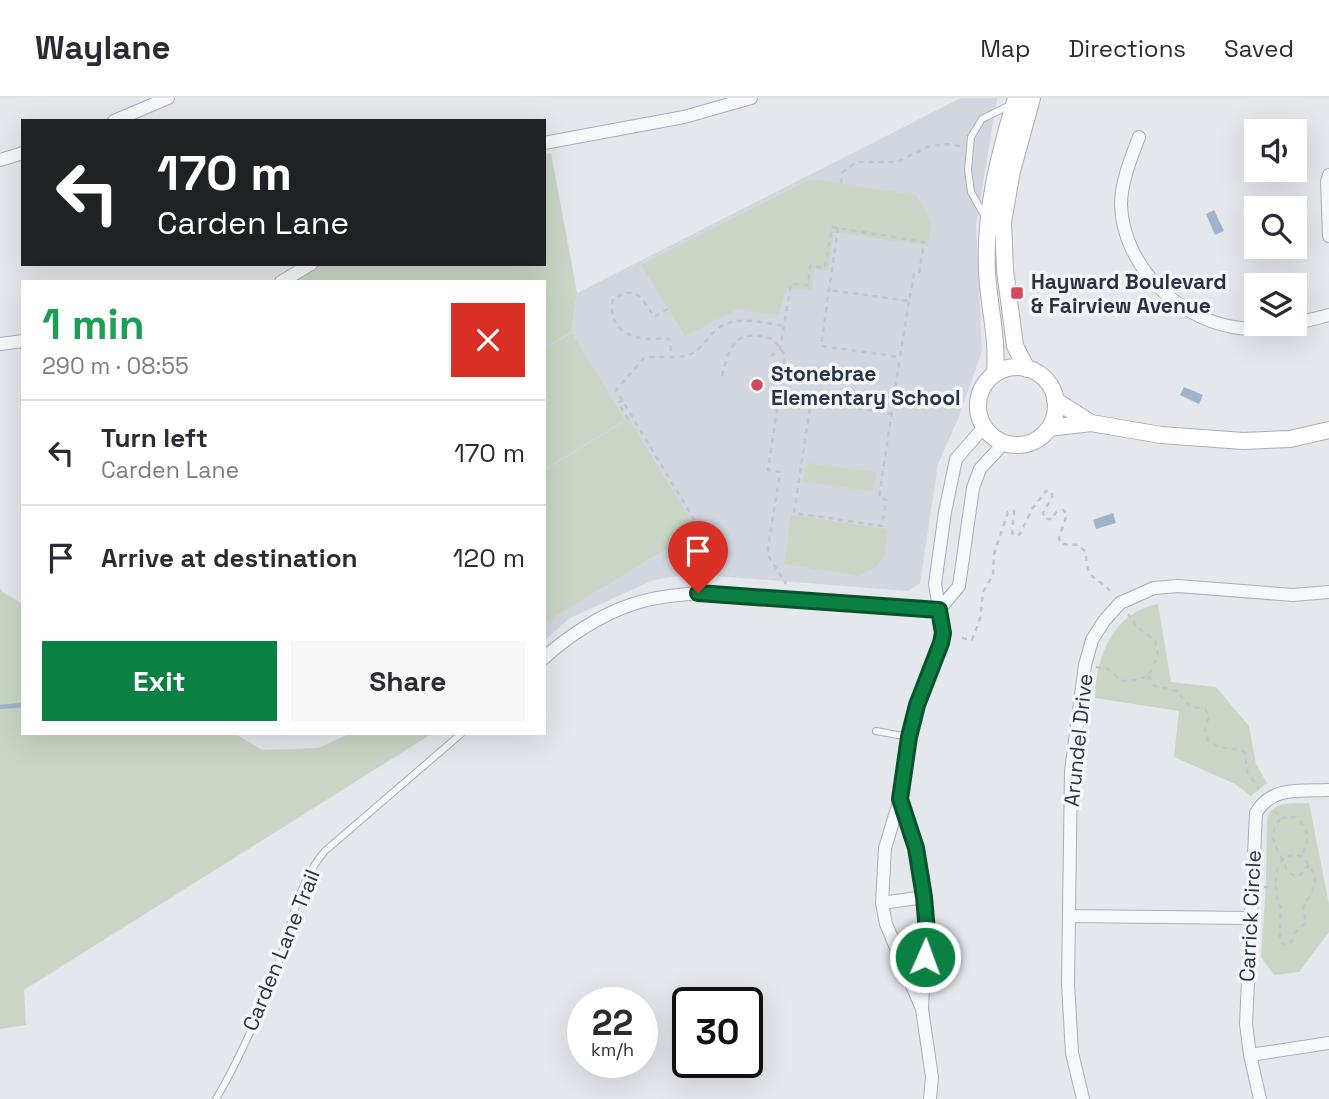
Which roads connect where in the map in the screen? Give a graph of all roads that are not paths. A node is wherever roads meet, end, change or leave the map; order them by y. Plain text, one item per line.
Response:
1 (168, 98) edge
2 (751, 98) edge
3 (1032, 98) edge
4 (1015, 100) edge
5 (119, 119) edge
6 (1139, 137) dead end
7 (546, 143) edge
8 (21, 154) edge
9 (0, 160) edge
10 (1329, 175) edge
11 (988, 220) junction
12 (1329, 236) edge
13 (308, 266) edge
14 (284, 280) edge
15 (1329, 315) edge
16 (21, 341) edge
17 (0, 344) edge
18 (1027, 369) junction
19 (995, 374) junction
20 (1055, 400) junction
21 (1091, 423) junction
22 (984, 427) junction
23 (1049, 428) junction
24 (1329, 430) edge
25 (1004, 443) junction
26 (1329, 592) edge
27 (939, 610) junction
28 (546, 657) edge
29 (876, 731) dead end
30 (460, 735) edge
31 (909, 737) junction
32 (1329, 790) edge
33 (900, 799) junction
34 (924, 897) junction
35 (882, 903) junction
36 (1070, 916) junction
37 (1251, 918) junction
38 (922, 1009) junction
39 (1329, 1042) edge
40 (1250, 1055) junction
41 (216, 1099) edge
42 (930, 1099) edge
43 (1083, 1099) edge
44 (1260, 1099) edge

1 - 5 street
2 - 7 street
3 - 18 main road
4 - 11 main road
4 - 11 lane
6 - 15 street
8 - 9 street
10 - 12 street
11 - 19 main road
13 - 14 street
16 - 17 street
18 - 19 main road
18 - 20 main road
19 - 22 main road
20 - 21 main road
20 - 23 main road
21 - 23 main road
21 - 24 main road
22 - 25 main road
22 - 27 street
23 - 25 main road
25 - 27 street
26 - 36 street, Arundel Drive
27 - 28 street
27 - 31 street
29 - 31 lane
30 - 41 lane, Carden Lane Trail
31 - 33 street
32 - 37 street, Carrick Circle
33 - 34 street
33 - 35 street
34 - 35 street
34 - 38 street
35 - 38 street
36 - 37 street
36 - 43 street, Arundel Drive
37 - 40 street, Carrick Circle
38 - 42 street
39 - 40 street
40 - 44 street, Carrick Circle

